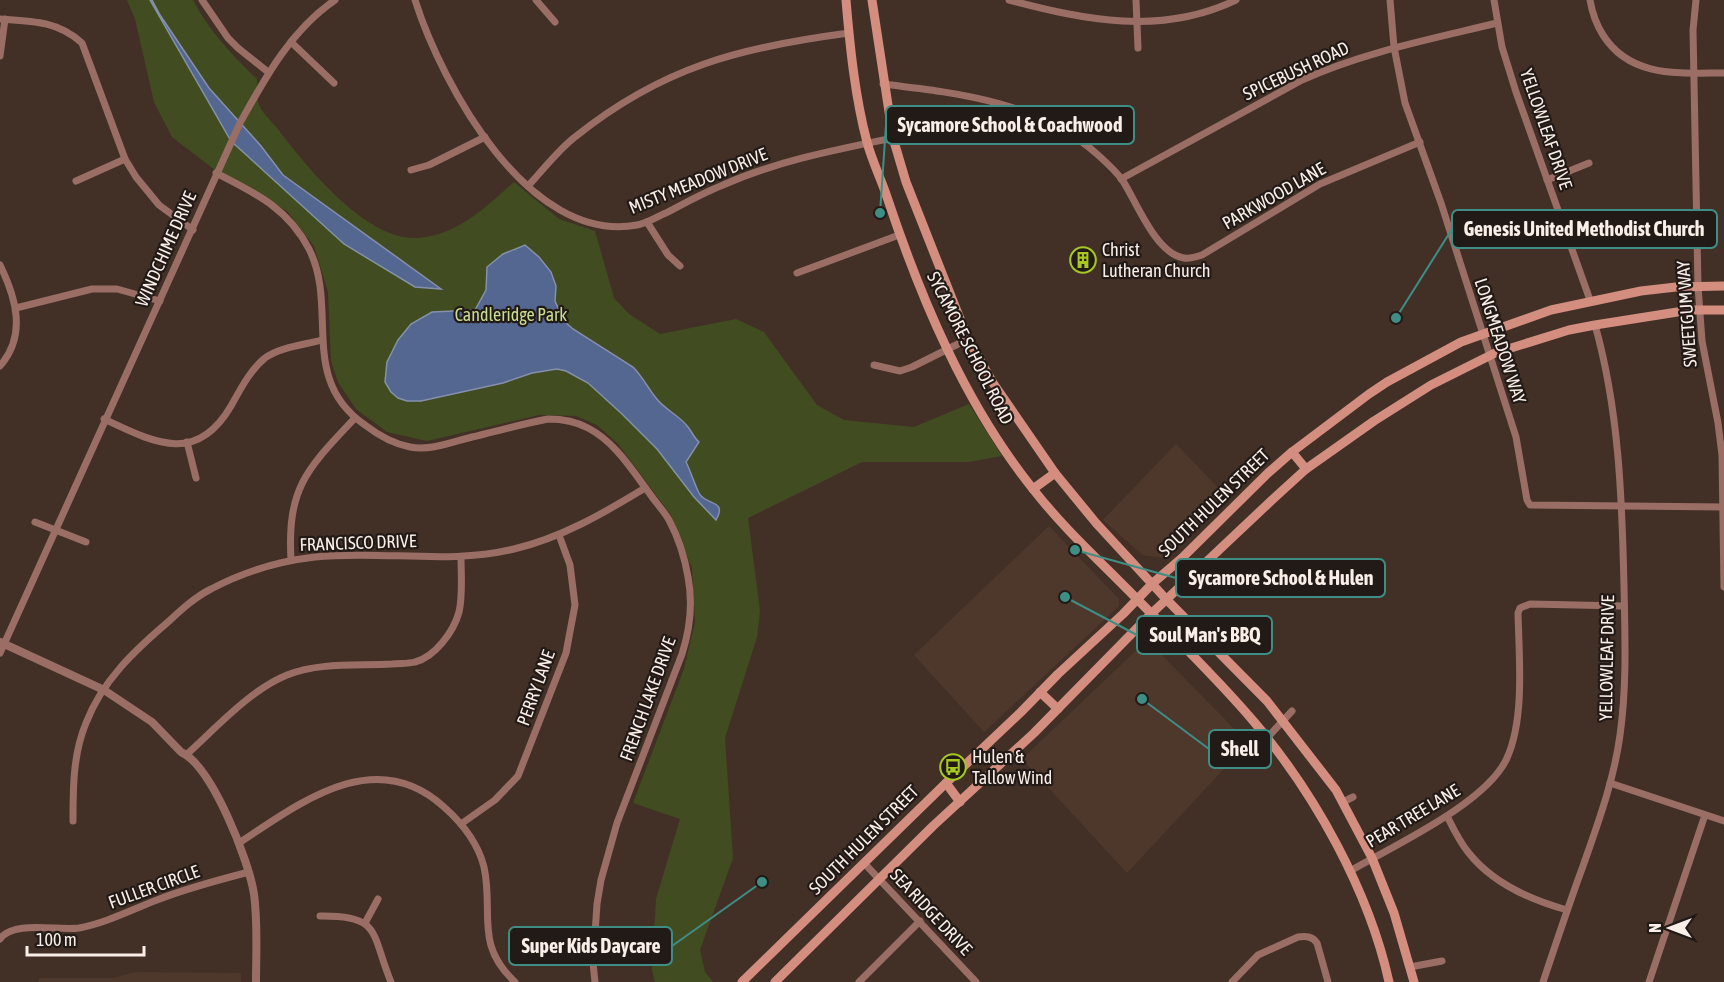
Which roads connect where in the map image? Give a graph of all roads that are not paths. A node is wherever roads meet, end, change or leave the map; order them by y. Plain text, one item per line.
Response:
1 (202, 0) edge
2 (335, 0) edge
3 (415, 0) edge
4 (536, 0) edge
5 (846, 0) edge
6 (872, 0) edge
7 (1009, 0) edge
8 (1136, 0) edge
9 (1236, 0) edge
10 (1390, 0) edge
11 (1494, 0) edge
12 (1590, 0) edge
13 (1696, 0) edge
14 (327, 2) edge
15 (2, 19) edge
16 (555, 22) dead end
17 (1137, 22) junction
18 (1497, 22) junction
19 (849, 33) junction
20 (291, 42) junction
21 (1394, 47) junction
22 (1138, 48) dead end
23 (0, 56) edge
24 (268, 72) junction
25 (1694, 73) junction
26 (1724, 73) edge
27 (334, 83) dead end
28 (884, 84) junction
29 (485, 137) junction
30 (893, 138) junction
31 (1420, 142) junction
32 (867, 143) junction
33 (125, 159) junction
34 (1589, 163) dead end
35 (411, 170) dead end
36 (216, 173) junction
37 (1121, 179) junction
38 (1547, 180) junction
39 (76, 181) dead end
40 (528, 186) junction
41 (647, 222) junction
42 (193, 230) junction
43 (899, 235) junction
44 (0, 265) edge
45 (680, 266) dead end
46 (796, 273) dead end
47 (1698, 286) junction
48 (1724, 286) edge
49 (1590, 300) junction
50 (160, 301) junction
51 (16, 308) junction
52 (1700, 310) junction
53 (1724, 310) edge
54 (1595, 325) junction
55 (1483, 334) junction
56 (968, 339) junction
57 (322, 340) junction
58 (948, 349) junction
59 (1489, 356) junction
60 (874, 365) dead end
61 (0, 366) edge
62 (355, 418) junction
63 (104, 419) junction
64 (187, 442) junction
65 (1292, 452) junction
66 (1306, 470) junction
67 (1055, 473) junction
68 (196, 478) dead end
69 (645, 488) junction
70 (1033, 489) junction
71 (1622, 507) junction
72 (1723, 507) edge
73 (35, 522) dead end
74 (55, 530) junction
75 (560, 535) junction
76 (86, 542) dead end
77 (461, 557) junction
78 (291, 560) junction
79 (1153, 583) junction
80 (1724, 587) edge
81 (1166, 599) junction
82 (1137, 600) junction
83 (1624, 606) junction
84 (1150, 614) junction
85 (1, 646) edge
86 (104, 690) junction
87 (1040, 693) junction
88 (1058, 709) junction
89 (1292, 711) dead end
90 (1283, 721) junction
91 (1267, 738) junction
92 (186, 754) junction
93 (946, 783) junction
94 (1610, 783) junction
95 (1353, 796) dead end
96 (960, 802) junction
97 (1343, 802) junction
98 (1705, 815) junction
99 (1447, 816) junction
100 (73, 821) dead end
101 (1724, 821) edge
102 (461, 824) junction
103 (239, 843) junction
104 (1372, 858) junction
105 (864, 863) junction
106 (1350, 871) junction
107 (249, 872) junction
108 (880, 879) junction
109 (378, 899) dead end
110 (1567, 910) junction
111 (320, 916) dead end
112 (920, 921) junction
113 (365, 923) junction
114 (0, 939) edge
115 (1442, 960) dead end
116 (1410, 967) junction
117 (256, 982) edge
118 (390, 982) edge
119 (515, 982) edge
120 (595, 982) edge
121 (742, 982) edge
122 (775, 982) edge
123 (859, 982) edge
124 (976, 982) edge
125 (1232, 982) edge
126 (1328, 982) edge
127 (1389, 982) edge
128 (1414, 982) edge
129 (1544, 982) edge
130 (1649, 982) edge

1 - 24 street
2 - 14 street, WINDCHIME DRIVE
3 - 29 street, MISTY MEADOW DRIVE
4 - 16 street
5 - 19 main road, SYCAMORE SCHOOL ROAD
6 - 28 main road, SYCAMORE SCHOOL ROAD
7 - 17 street
8 - 17 street
9 - 17 street
10 - 21 street, LONGMEADOW WAY
11 - 18 street, YELLOWLEAF DRIVE
12 - 25 street
13 - 25 street, SWEETGUM WAY
14 - 20 street, WINDCHIME DRIVE
15 - 23 street
15 - 33 street
17 - 22 street
18 - 21 street, SPICEBUSH ROAD
18 - 38 street, YELLOWLEAF DRIVE
19 - 32 main road, SYCAMORE SCHOOL ROAD
19 - 40 street
20 - 24 street, WINDCHIME DRIVE
20 - 27 street
21 - 31 street, LONGMEADOW WAY
21 - 37 street, SPICEBUSH ROAD
24 - 36 street, WINDCHIME DRIVE
25 - 26 street
25 - 47 street, SWEETGUM WAY
28 - 30 main road, SYCAMORE SCHOOL ROAD
28 - 37 street, PARKWOOD LANE
29 - 35 street
29 - 40 street, MISTY MEADOW DRIVE
30 - 32 street, MISTY MEADOW DRIVE
30 - 56 main road, SYCAMORE SCHOOL ROAD
31 - 37 street, PARKWOOD LANE
31 - 55 street, LONGMEADOW WAY
32 - 41 street, MISTY MEADOW DRIVE
32 - 43 main road, SYCAMORE SCHOOL ROAD
33 - 39 street
33 - 42 street
34 - 38 street
36 - 42 street, WINDCHIME DRIVE
36 - 57 street, FRENCH LAKE DRIVE
38 - 49 street, YELLOWLEAF DRIVE
40 - 41 street, MISTY MEADOW DRIVE
41 - 45 street
42 - 50 street, WINDCHIME DRIVE
43 - 46 street
43 - 58 main road, SYCAMORE SCHOOL ROAD
44 - 51 street
47 - 48 main road, SOUTH HULEN STREET
47 - 49 main road, SOUTH HULEN STREET
47 - 52 street, SWEETGUM WAY
49 - 55 main road, SOUTH HULEN STREET
50 - 51 street
50 - 63 street, WINDCHIME DRIVE
51 - 61 street
52 - 53 main road, SOUTH HULEN STREET
52 - 54 main road, SOUTH HULEN STREET
52 - 72 street, SWEETGUM WAY
54 - 59 main road, SOUTH HULEN STREET
54 - 71 street, YELLOWLEAF DRIVE
55 - 59 street, LONGMEADOW WAY
55 - 65 main road, SOUTH HULEN STREET
56 - 58 street
56 - 67 main road, SYCAMORE SCHOOL ROAD
57 - 62 street, FRENCH LAKE DRIVE
57 - 64 street
58 - 60 street
58 - 70 main road, SYCAMORE SCHOOL ROAD
59 - 66 main road, SOUTH HULEN STREET
59 - 71 street, LONGMEADOW WAY
62 - 69 street, FRENCH LAKE DRIVE
62 - 78 street
63 - 64 street
63 - 74 street, WINDCHIME DRIVE
64 - 68 street
65 - 66 main road
65 - 79 main road, SOUTH HULEN STREET
66 - 81 main road, SOUTH HULEN STREET
67 - 70 main road
67 - 79 main road, SYCAMORE SCHOOL ROAD
69 - 75 street, FRANCISCO DRIVE
69 - 120 street, FRENCH LAKE DRIVE
70 - 82 main road, SYCAMORE SCHOOL ROAD
71 - 72 street, LONGMEADOW WAY
71 - 83 street, YELLOWLEAF DRIVE
72 - 80 street, SWEETGUM WAY
73 - 74 street
74 - 76 street
74 - 85 street, WINDCHIME DRIVE
75 - 77 street, FRANCISCO DRIVE
75 - 102 street, PERRY LANE
77 - 78 street, FRANCISCO DRIVE
77 - 92 street
78 - 86 street, FRANCISCO DRIVE
79 - 81 main road, SYCAMORE SCHOOL ROAD
79 - 82 main road, SOUTH HULEN STREET
81 - 84 main road, SOUTH HULEN STREET
81 - 90 main road, SYCAMORE SCHOOL ROAD
82 - 84 main road, SYCAMORE SCHOOL ROAD
82 - 87 main road, SOUTH HULEN STREET
83 - 94 street, YELLOWLEAF DRIVE
83 - 99 street, PEAR TREE LANE
84 - 88 main road, SOUTH HULEN STREET
84 - 91 main road, SYCAMORE SCHOOL ROAD
85 - 86 street
86 - 92 street
86 - 100 street, FRANCISCO DRIVE
87 - 88 main road
87 - 93 main road, SOUTH HULEN STREET
88 - 96 main road, SOUTH HULEN STREET
89 - 90 street
90 - 91 street
90 - 97 main road, SYCAMORE SCHOOL ROAD
91 - 106 main road, SYCAMORE SCHOOL ROAD
92 - 103 street
93 - 96 main road
93 - 105 main road, SOUTH HULEN STREET
94 - 98 street
94 - 110 street, YELLOWLEAF DRIVE
95 - 97 street
96 - 108 main road, SOUTH HULEN STREET
97 - 104 main road, SYCAMORE SCHOOL ROAD
98 - 101 street
98 - 130 street
99 - 104 street, PEAR TREE LANE
99 - 110 street
102 - 103 street
102 - 119 street
103 - 107 street
104 - 106 street, PEAR TREE LANE
104 - 116 main road, SYCAMORE SCHOOL ROAD
105 - 108 street, SEA RIDGE DRIVE
105 - 121 main road, SOUTH HULEN STREET
106 - 127 main road, SYCAMORE SCHOOL ROAD
107 - 114 street, FULLER CIRCLE
107 - 117 street
108 - 112 street, SEA RIDGE DRIVE
108 - 122 main road, SOUTH HULEN STREET
109 - 113 street
110 - 129 street, YELLOWLEAF DRIVE
111 - 113 street
112 - 123 street
112 - 124 street, SEA RIDGE DRIVE
113 - 118 street
115 - 116 street
116 - 128 main road, SYCAMORE SCHOOL ROAD
125 - 126 street

